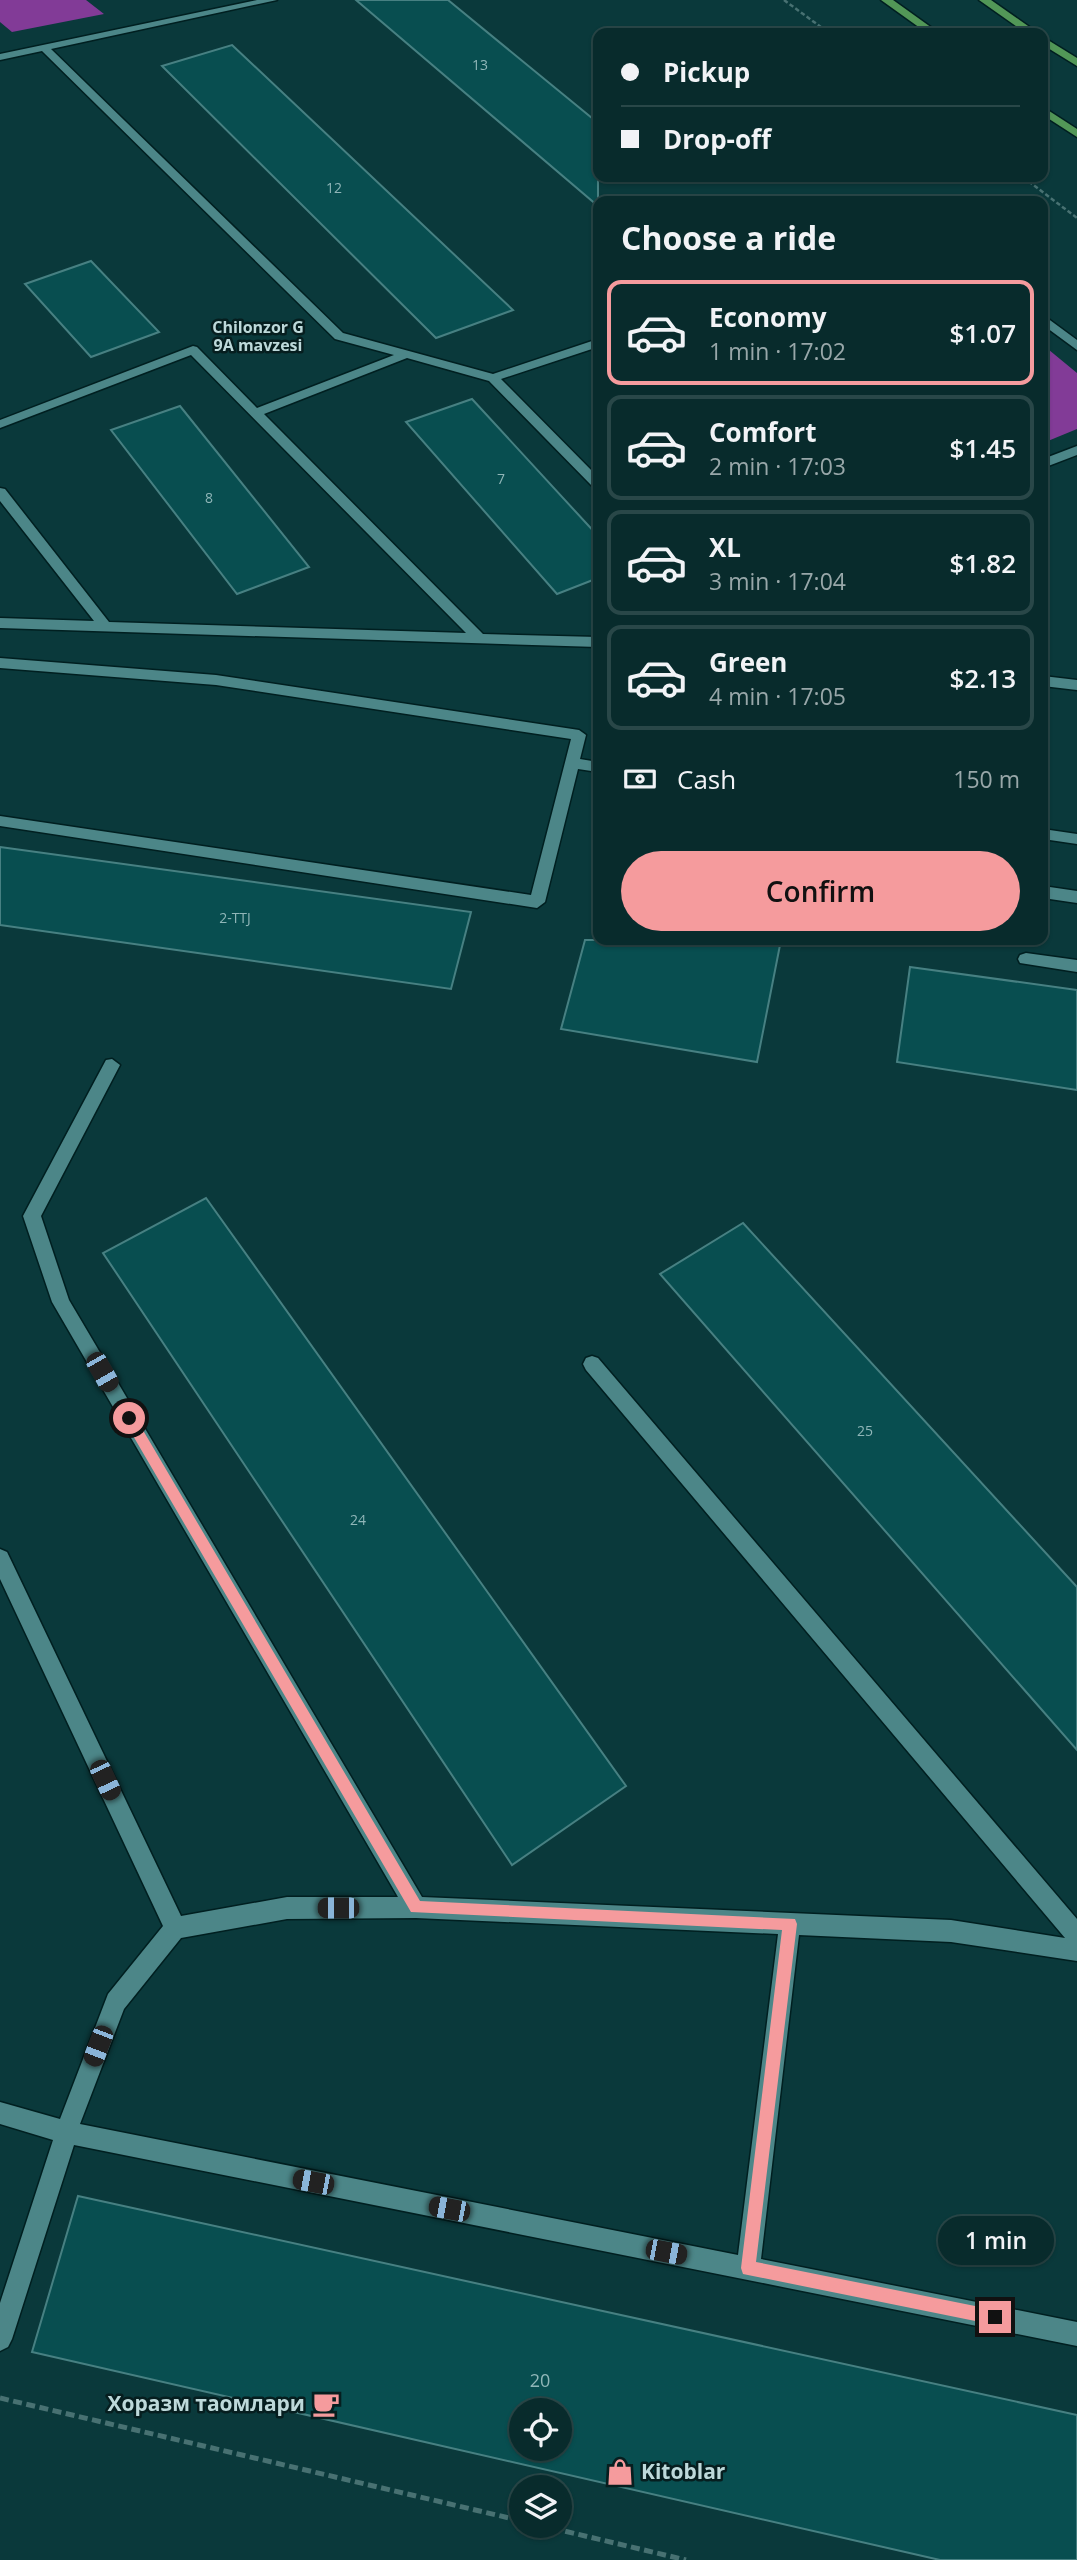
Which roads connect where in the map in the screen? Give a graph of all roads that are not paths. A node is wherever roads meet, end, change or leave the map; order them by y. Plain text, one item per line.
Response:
1 (272, 0) edge
2 (886, 0) edge
3 (984, 0) edge
4 (927, 28) edge
5 (1026, 28) edge
6 (1048, 43) edge
7 (0, 46) edge
8 (44, 47) junction
9 (5, 56) edge
10 (1077, 63) edge
11 (1048, 114) edge
12 (1077, 134) edge
13 (1048, 323) edge
14 (593, 345) edge
15 (1077, 346) edge
16 (407, 354) junction
17 (493, 377) junction
18 (255, 413) junction
19 (0, 424) edge
20 (1077, 450) edge
21 (1048, 462) edge
22 (593, 479) edge
23 (0, 492) edge
24 (0, 623) edge
25 (106, 627) junction
26 (479, 638) junction
27 (593, 642) edge
28 (0, 663) edge
29 (1048, 682) edge
30 (1077, 685) edge
31 (572, 763) junction
32 (593, 766) edge
33 (0, 821) edge
34 (1048, 835) edge
35 (1077, 839) edge
36 (1048, 893) edge
37 (1077, 897) edge
38 (1026, 959) dead end
39 (1077, 966) edge
40 (112, 1065) dead end
41 (592, 1364) dead end
42 (0, 1558) edge
43 (416, 1908) junction
44 (790, 1924) junction
45 (176, 1928) junction
46 (1077, 1935) edge
47 (1077, 1950) edge
48 (0, 2113) edge
49 (68, 2133) junction
50 (748, 2268) junction
51 (1077, 2334) edge
52 (0, 2339) edge

1 - 8 lane
2 - 4 main road
3 - 5 main road
6 - 10 main road
7 - 9 lane
8 - 9 lane
8 - 16 lane
11 - 12 main road
13 - 15 lane
14 - 17 lane
16 - 17 lane
16 - 18 lane
17 - 22 lane
18 - 19 lane
18 - 26 lane
20 - 21 lane
23 - 25 lane
24 - 25 lane
25 - 26 lane
26 - 27 lane
28 - 31 lane
29 - 30 lane
31 - 32 lane
31 - 33 lane
34 - 35 lane
36 - 37 lane
38 - 39 lane
40 - 43 lane
41 - 46 lane
42 - 45 lane
43 - 44 lane
43 - 45 lane
44 - 47 lane
44 - 50 lane
45 - 49 lane
48 - 49 lane
49 - 50 lane
49 - 52 lane
50 - 51 lane

